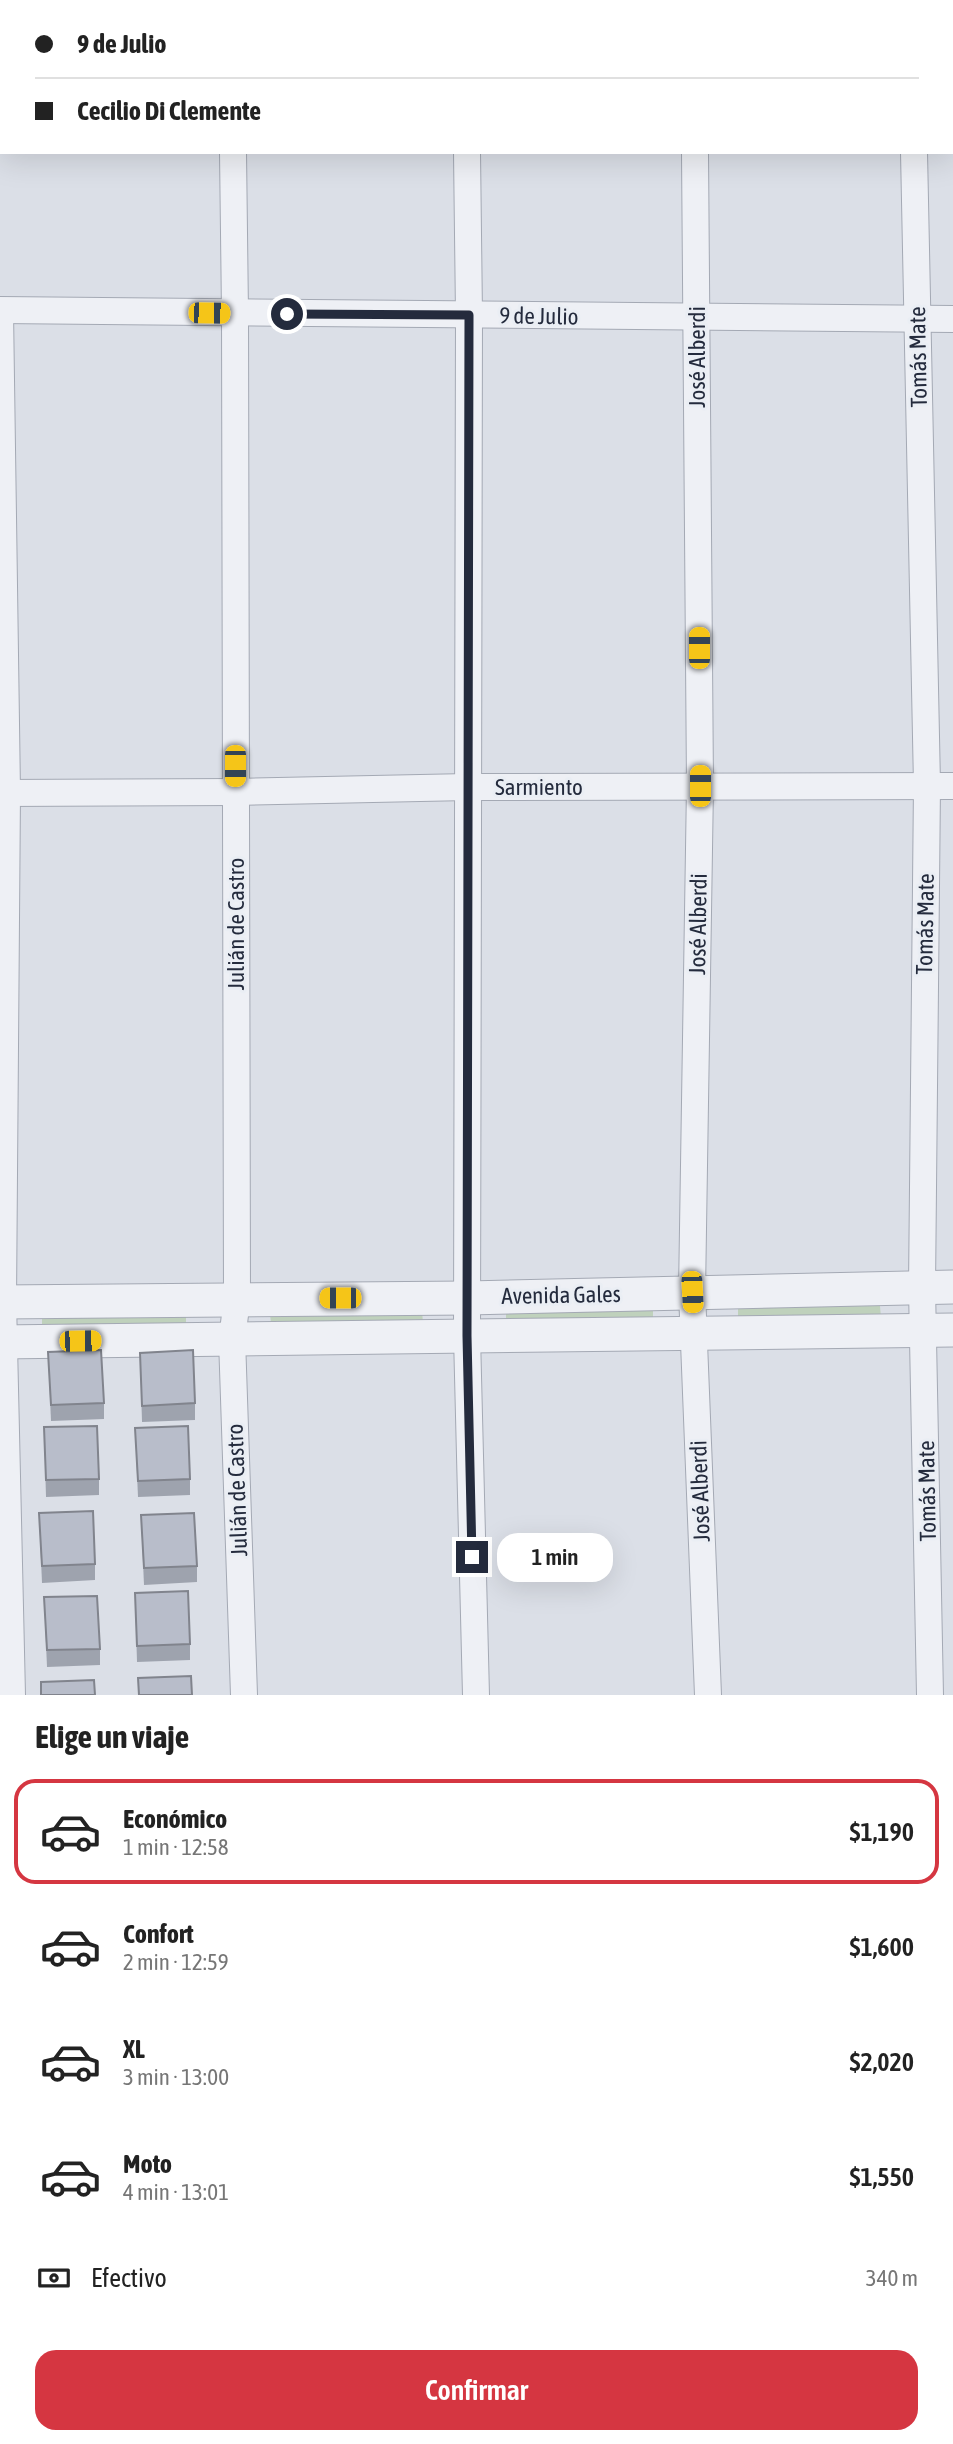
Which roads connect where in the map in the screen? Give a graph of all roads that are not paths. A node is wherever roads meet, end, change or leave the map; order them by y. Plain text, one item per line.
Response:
1 (233, 154) edge
2 (467, 154) edge
3 (695, 154) edge
4 (914, 154) edge
5 (0, 311) edge
6 (235, 313) junction
7 (469, 315) junction
8 (697, 318) junction
9 (918, 318) junction
10 (953, 318) edge
11 (927, 785) junction
12 (700, 786) junction
13 (953, 786) edge
14 (467, 787) junction
15 (4, 792) edge
16 (235, 792) junction
17 (938, 1288) edge
18 (692, 1292) junction
19 (468, 1298) junction
20 (237, 1299) junction
21 (2, 1301) edge
22 (939, 1330) edge
23 (695, 1333) junction
24 (467, 1336) junction
25 (232, 1339) junction
26 (2, 1342) edge
27 (12, 1695) edge
28 (244, 1695) edge
29 (476, 1695) edge
30 (708, 1695) edge
31 (930, 1695) edge

1 - 6 street, Julián de Castro
2 - 7 street
3 - 8 street, José Alberdi
4 - 9 street, Tomás Mate
5 - 6 street, 9 de Julio
5 - 15 street
6 - 7 street, 9 de Julio
6 - 16 street, Julián de Castro
7 - 8 street, 9 de Julio
7 - 14 street
8 - 9 street, 9 de Julio
8 - 12 street, José Alberdi
9 - 10 street, 9 de Julio
9 - 11 street, Tomás Mate
11 - 12 street, Sarmiento
11 - 13 street, Sarmiento
11 - 17 street, Tomás Mate
12 - 14 street, Sarmiento
12 - 18 street, José Alberdi
14 - 16 street, Sarmiento
14 - 19 street
15 - 16 street, Sarmiento
15 - 21 street
16 - 20 street, Julián de Castro
17 - 18 street, Avenida Gales
17 - 22 street, Tomás Mate
18 - 19 street, Avenida Gales
18 - 23 street, José Alberdi
19 - 20 street, Avenida Gales
19 - 24 street
20 - 21 street, Avenida Gales
20 - 25 street, Julián de Castro
21 - 26 street
22 - 23 street, Avenida Gales
22 - 31 street, Tomás Mate
23 - 24 street, Avenida Gales
23 - 30 street, José Alberdi
24 - 25 street, Avenida Gales
24 - 29 street
25 - 26 street, Avenida Gales
25 - 28 street, Julián de Castro
26 - 27 street

